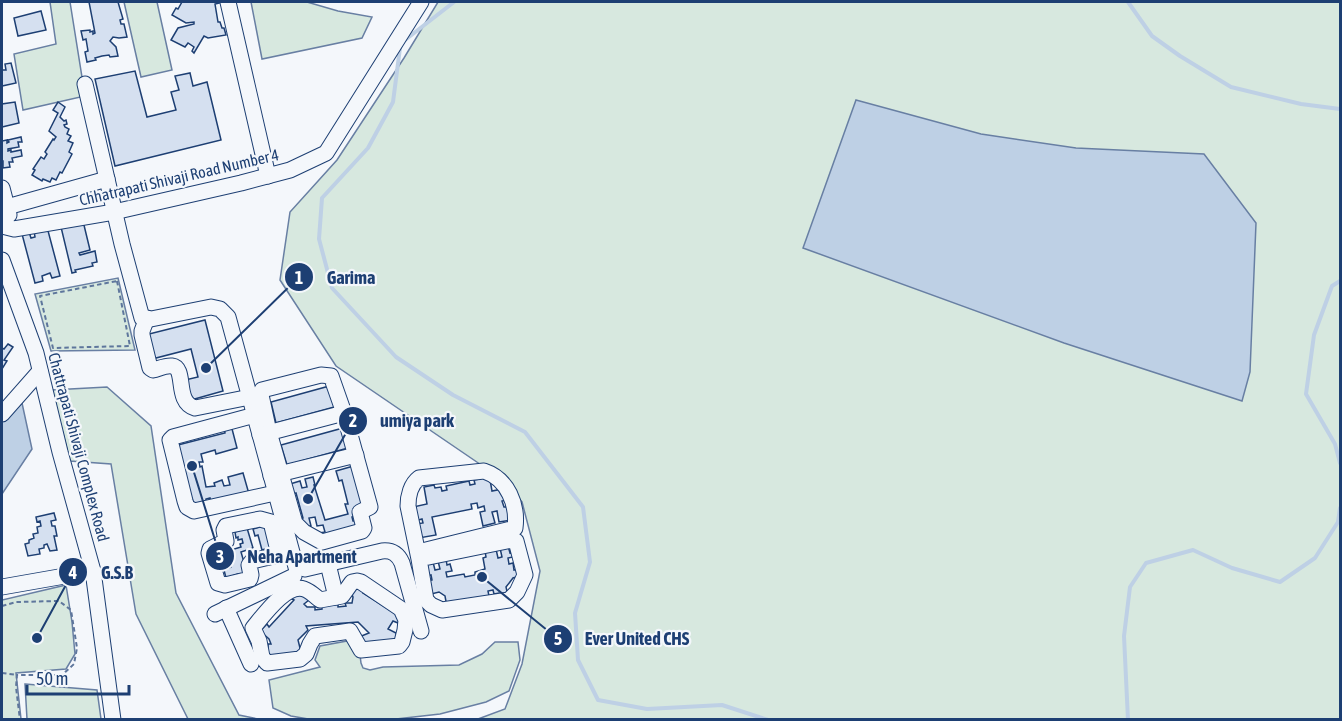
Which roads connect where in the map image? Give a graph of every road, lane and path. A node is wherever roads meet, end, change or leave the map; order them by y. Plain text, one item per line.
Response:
1 (228, 2) edge
2 (421, 2) edge
3 (85, 84) dead end
4 (268, 176) junction
5 (107, 179) junction
6 (2, 188) edge
7 (7, 207) junction
8 (114, 212) junction
9 (8, 228) edge
10 (2, 260) edge
11 (117, 281) joint
12 (147, 318) junction
13 (40, 371) junction
14 (250, 397) junction
15 (344, 413) junction
16 (2, 414) edge
17 (255, 415) junction
18 (265, 434) junction
19 (356, 455) junction
20 (276, 475) junction
21 (275, 493) junction
22 (419, 556) junction
23 (400, 560) junction
24 (328, 564) junction
25 (290, 568) junction
26 (93, 571) junction
27 (2, 587) edge
28 (336, 597) junction
29 (2, 606) edge
30 (421, 631) dead end
31 (251, 664) dead end
32 (2, 673) edge
33 (17, 675) junction
34 (20, 720) edge
35 (113, 720) edge

1 - 4 street
2 - 4 street, Chhatrapati Shivaji Road Number 4
3 - 5 street
4 - 8 street, Chhatrapati Shivaji Road Number 4
5 - 7 street
5 - 8 street
6 - 7 street
7 - 9 street
8 - 9 street, Chhatrapati Shivaji Road Number 4
8 - 12 street
10 - 13 street, Chattrapati Shivaji Complex Road
11 - 11 path
12 - 14 street
12 - 14 street
13 - 16 street
13 - 26 street, Chattrapati Shivaji Complex Road
14 - 17 street
15 - 18 street
15 - 18 street
15 - 19 street
17 - 18 street
17 - 21 street
18 - 20 street
19 - 20 street
19 - 20 street
20 - 21 street
21 - 25 street
22 - 22 street
22 - 22 street
22 - 23 street
23 - 24 street
23 - 30 street
24 - 25 street
24 - 28 street
25 - 25 street
25 - 28 street
25 - 28 street
25 - 31 street
26 - 27 street
26 - 35 street, Chattrapati Shivaji Complex Road
29 - 33 path
32 - 33 path
33 - 34 path

